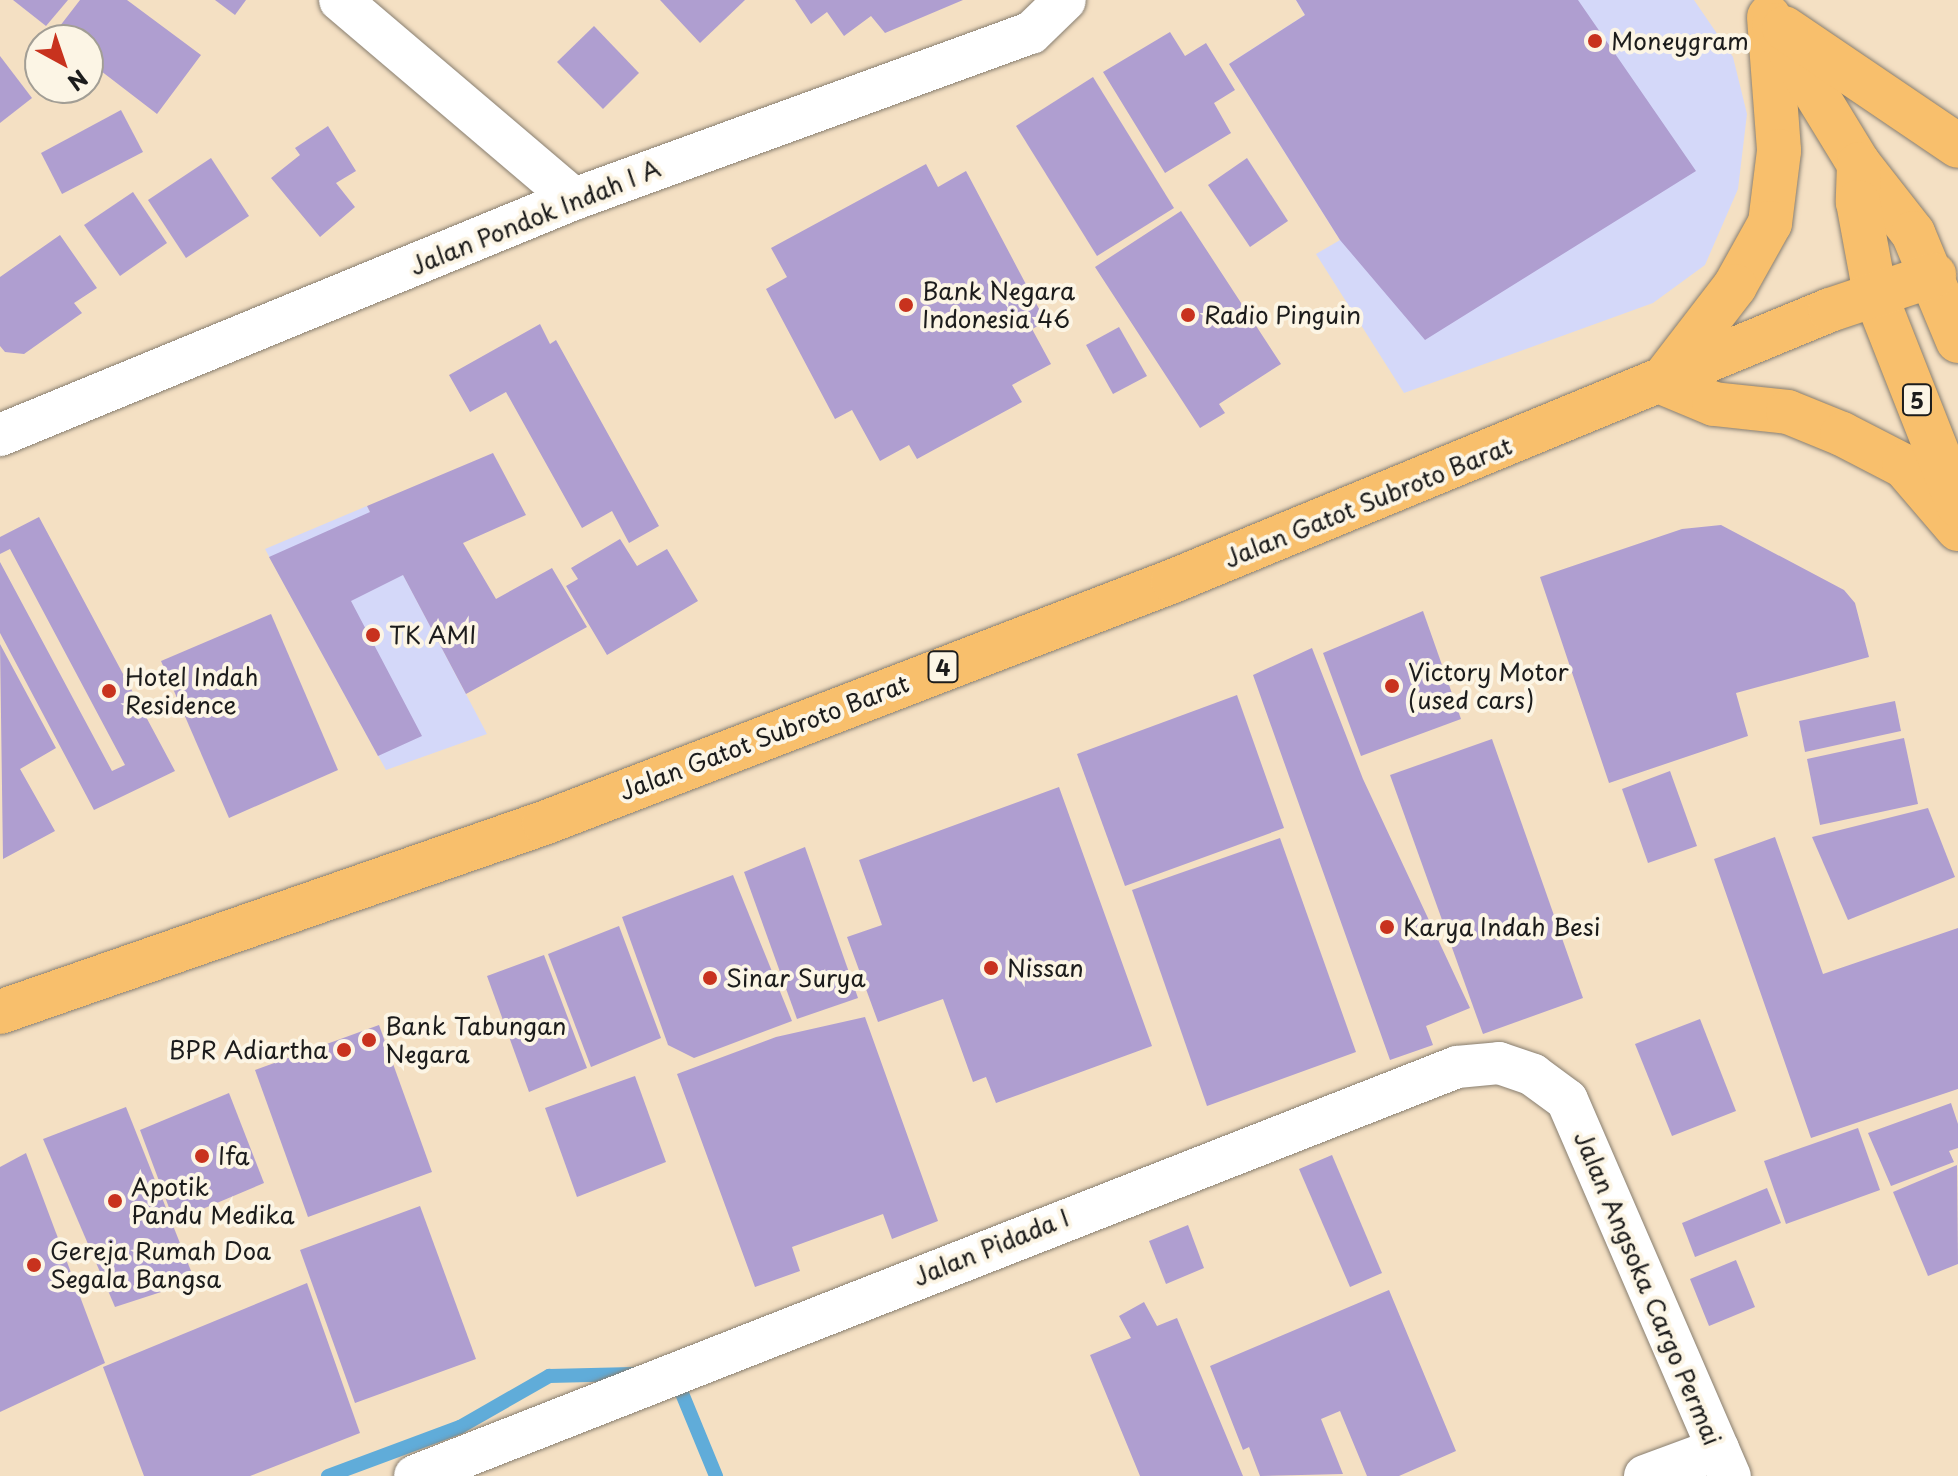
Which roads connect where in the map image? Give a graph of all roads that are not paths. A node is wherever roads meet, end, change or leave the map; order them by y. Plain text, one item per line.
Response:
1 (340, 0) edge
2 (1065, 0) edge
3 (1763, 9) edge
4 (1958, 146) edge
5 (1859, 164) junction
6 (574, 199) junction
7 (1934, 275) junction
8 (1875, 294) junction
9 (1958, 341) edge
10 (1661, 382) junction
11 (0, 435) edge
12 (1958, 505) edge
13 (1958, 529) edge
14 (0, 1012) edge
15 (1567, 1100) joint
16 (1724, 1462) edge
17 (415, 1476) edge
18 (1645, 1476) edge

1 - 6 street
2 - 6 street, Jalan Pondok Indah I A
3 - 4 highway
3 - 5 highway
3 - 10 highway
5 - 7 highway
5 - 8 highway, 5
6 - 11 street, Jalan Pondok Indah I A
7 - 8 highway, 4
7 - 9 highway
8 - 10 highway, Jalan Gatot Subroto Barat / 4
8 - 12 highway, 5
10 - 13 highway
10 - 14 highway, Jalan Gatot Subroto Barat / 4
15 - 16 street, Jalan Angsoka Cargo Permai
15 - 17 street, Jalan Pidada I
16 - 18 street

